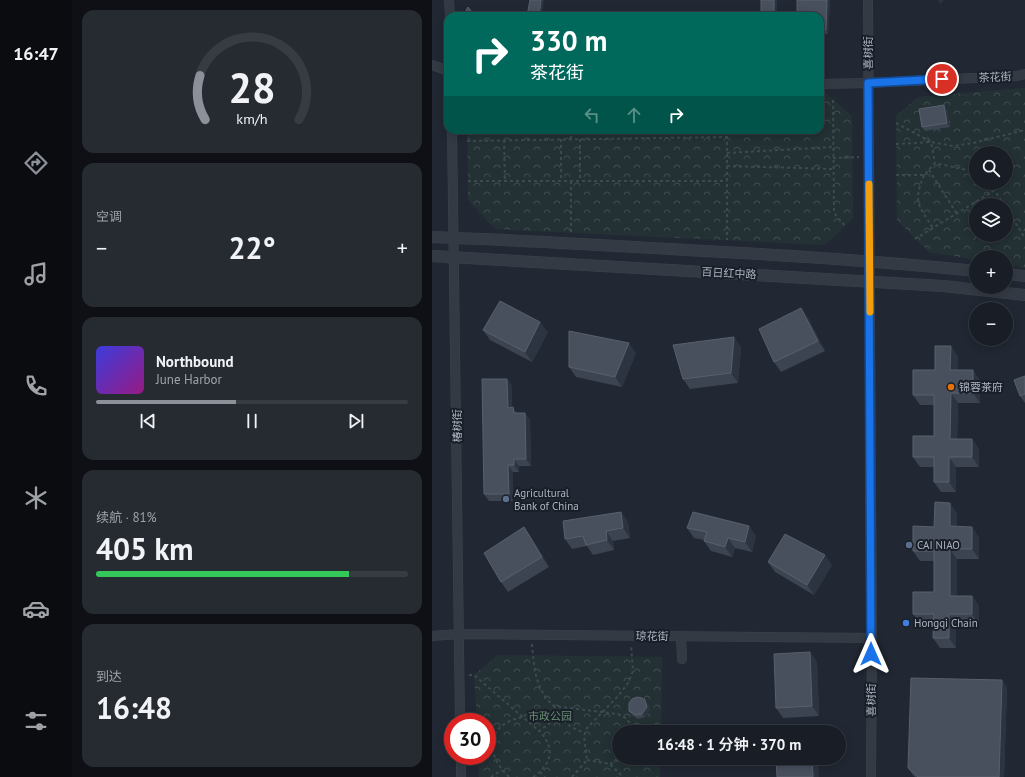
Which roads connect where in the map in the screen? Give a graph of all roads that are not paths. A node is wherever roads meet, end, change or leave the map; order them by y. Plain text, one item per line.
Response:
1 (449, 0) edge
2 (868, 0) edge
3 (450, 12) edge
4 (432, 65) edge
5 (444, 70) edge
6 (1025, 74) edge
7 (868, 83) junction
8 (824, 84) edge
9 (452, 134) edge
10 (432, 237) edge
11 (455, 238) junction
12 (432, 256) edge
13 (455, 257) junction
14 (869, 261) junction
15 (969, 270) edge
16 (1013, 275) edge
17 (1025, 276) edge
18 (869, 281) junction
19 (1025, 295) edge
20 (458, 634) junction
21 (432, 636) edge
22 (681, 636) junction
23 (872, 638) junction
24 (682, 659) dead end
25 (460, 713) edge
26 (461, 765) edge
27 (461, 777) edge
28 (871, 777) edge

1 - 3 street
2 - 7 street, 喜树街
4 - 5 street
6 - 7 street, 茶花街
7 - 8 street, 茶花街
7 - 14 street, 喜树街
9 - 11 street, 椿树街
10 - 11 street, 百日红中路
11 - 13 street, 椿树街
11 - 14 street, 百日红中路
12 - 13 street, 百日红中路
13 - 18 street, 百日红中路
13 - 20 street, 椿树街
14 - 15 street, 百日红中路
14 - 18 street, 喜树街
16 - 17 street
18 - 19 street, 百日红中路
18 - 23 street, 喜树街
20 - 21 street, 琼花街
20 - 22 street, 琼花街
20 - 25 street, 椿树街
22 - 23 street, 琼花街
22 - 24 street
23 - 28 street, 喜树街
26 - 27 street

